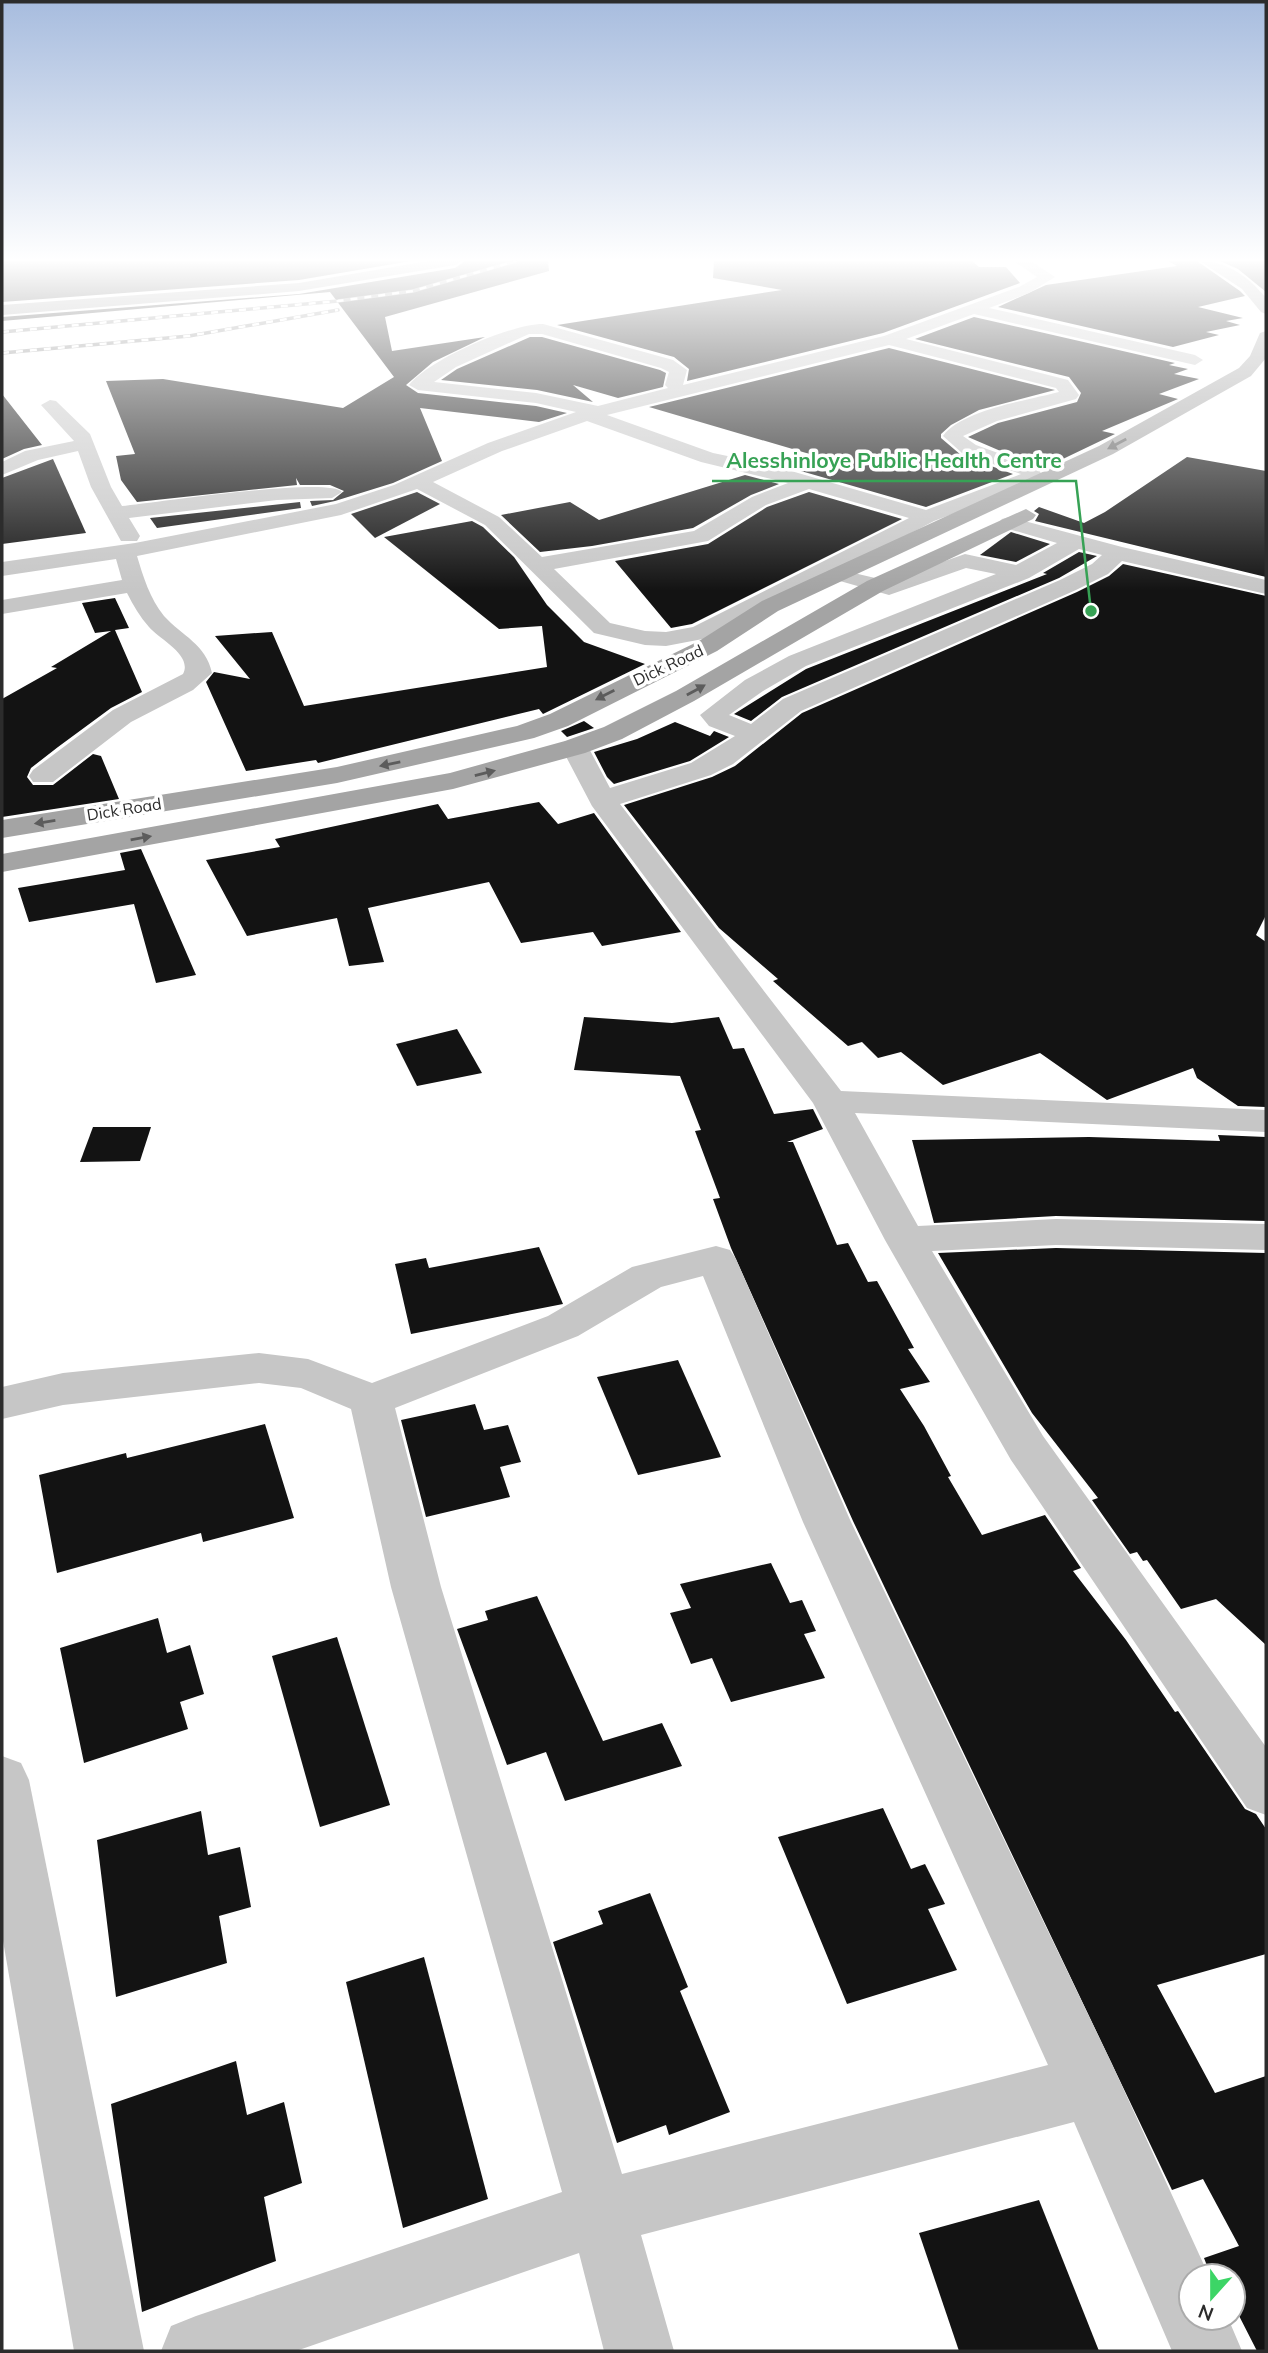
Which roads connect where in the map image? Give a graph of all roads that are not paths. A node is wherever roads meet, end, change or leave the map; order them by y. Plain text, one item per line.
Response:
1 (440, 371) edge
2 (678, 371) edge
3 (766, 371) edge
4 (1017, 371) edge
5 (1245, 371) edge
6 (1266, 383) edge
7 (681, 392) junction
8 (1244, 401) dead end
9 (50, 405) dead end
10 (593, 413) junction
11 (86, 444) junction
12 (1146, 456) dead end
13 (2, 469) edge
14 (808, 482) junction
15 (410, 485) junction
16 (119, 513) junction
17 (927, 517) junction
18 (1009, 523) junction
19 (1075, 542) junction
20 (130, 551) junction
21 (1109, 561) junction
22 (536, 565) junction
23 (2, 569) edge
24 (1021, 573) junction
25 (836, 575) junction
26 (1262, 582) edge
27 (134, 585) junction
28 (875, 586) junction
29 (2, 607) edge
30 (1266, 607) edge
31 (754, 734) junction
32 (575, 747) junction
33 (43, 776) dead end
34 (602, 800) junction
35 (2, 829) edge
36 (2, 863) edge
37 (830, 1101) junction
38 (1266, 1121) edge
39 (1266, 1237) edge
40 (905, 1240) junction
41 (371, 1400) junction
42 (2, 1403) edge
43 (2, 1780) edge
44 (1266, 1791) edge
45 (1090, 2086) junction
46 (601, 2212) junction
47 (1177, 2282) edge
48 (1199, 2332) edge
49 (109, 2351) edge
50 (196, 2351) edge
51 (639, 2351) edge
52 (1207, 2351) edge

1 - 10 street
2 - 7 street
3 - 7 street
4 - 17 street
5 -> 25 main road, Dick Road
6 - 8 main road
7 - 10 street
9 - 11 street
10 - 14 street
10 - 15 street
11 - 13 street
11 - 16 street
12 - 18 main road, Dick Road
14 - 17 street
14 - 22 street
15 - 16 street
15 - 20 street
15 - 22 street
16 - 20 street
17 - 22 street
18 - 19 street
18 - 28 main road, Dick Road
19 - 21 street
19 - 24 street
20 - 23 street
20 - 27 street
21 - 26 street
21 - 30 street
21 - 31 street
24 - 28 street
24 - 31 street
25 - 28 street
25 -> 35 main road, Dick Road
27 - 29 street
27 - 33 street
32 -> 28 main road, Dick Road
31 - 34 street
32 - 34 street
36 -> 32 main road, Dick Road
34 - 37 street
37 - 38 street
37 - 40 street
39 - 40 street
40 - 44 street
41 - 42 street
41 - 45 street
41 - 46 street
43 - 49 street
45 - 46 street
45 - 47 street
46 - 50 street
46 - 51 street
48 - 52 street

